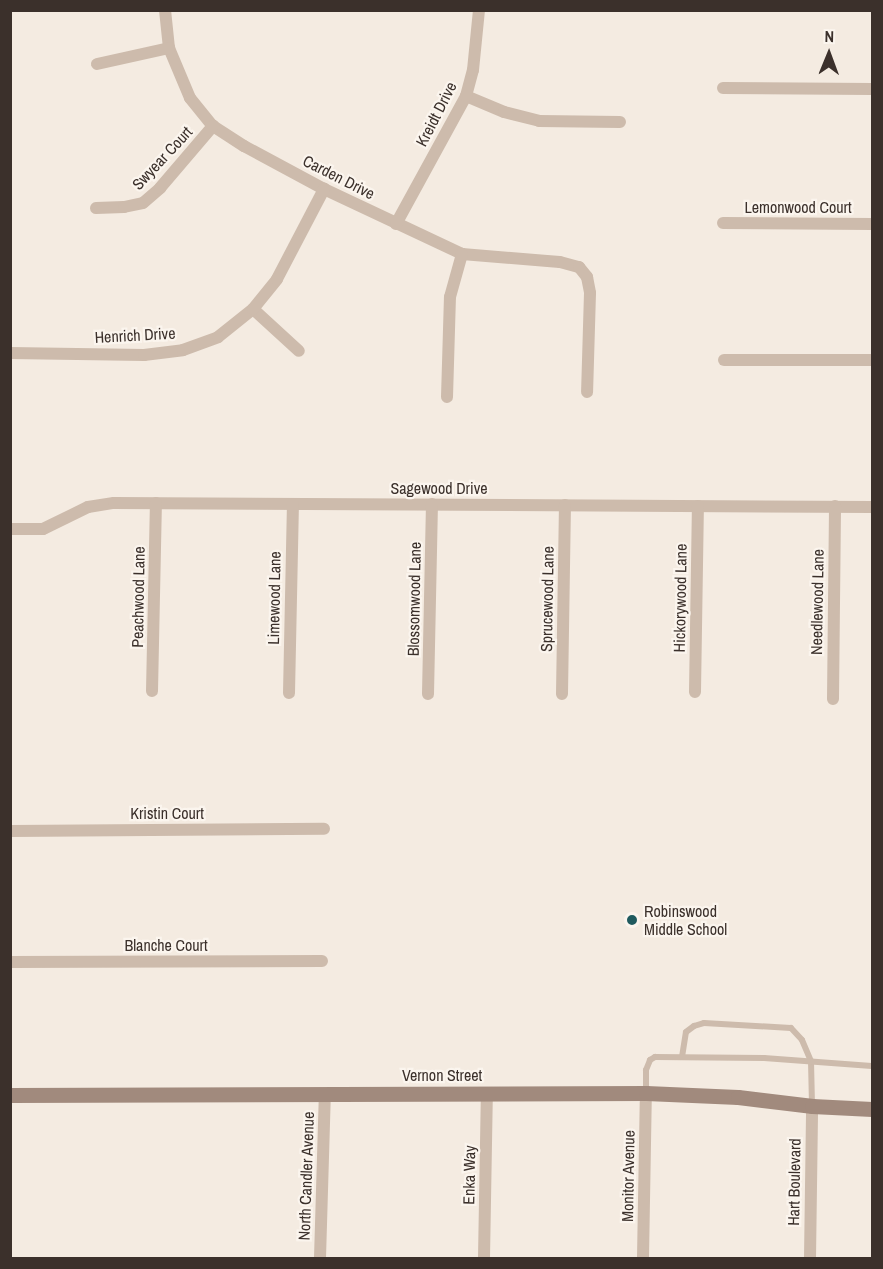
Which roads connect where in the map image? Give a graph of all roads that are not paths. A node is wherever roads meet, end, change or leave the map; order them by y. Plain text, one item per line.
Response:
1 (165, 10) edge
2 (479, 10) edge
3 (169, 48) junction
4 (97, 63) dead end
5 (723, 88) dead end
6 (873, 89) edge
7 (466, 96) junction
8 (620, 122) dead end
9 (213, 126) junction
10 (324, 189) junction
11 (96, 208) dead end
12 (723, 223) dead end
13 (396, 224) junction
14 (873, 224) edge
15 (462, 254) junction
16 (253, 309) junction
17 (299, 351) dead end
18 (10, 353) edge
19 (724, 360) dead end
20 (873, 360) edge
21 (587, 392) dead end
22 (447, 397) dead end
23 (156, 503) junction
24 (293, 504) junction
25 (432, 504) junction
26 (565, 505) junction
27 (698, 506) junction
28 (835, 506) junction
29 (873, 507) edge
30 (10, 529) edge
31 (152, 691) dead end
32 (695, 692) dead end
33 (289, 693) dead end
34 (428, 694) dead end
35 (562, 694) dead end
36 (833, 699) dead end
37 (324, 829) dead end
38 (10, 831) edge
39 (322, 961) dead end
40 (10, 962) edge
41 (682, 1057) junction
42 (811, 1061) junction
43 (873, 1066) edge
44 (487, 1093) junction
45 (646, 1093) junction
46 (324, 1094) junction
47 (10, 1095) edge
48 (812, 1106) junction
49 (873, 1109) edge
50 (320, 1258) edge
51 (484, 1258) edge
52 (643, 1258) edge
53 (810, 1258) edge

1 - 3 street, Carden Drive
2 - 7 street, Kreidt Drive
3 - 4 street
3 - 9 street, Carden Drive
5 - 6 street
7 - 8 street
7 - 13 street, Kreidt Drive
9 - 10 street, Carden Drive
9 - 11 street, Swyear Court
10 - 13 street, Carden Drive
10 - 16 street, Henrich Drive
12 - 14 street, Lemonwood Court
13 - 15 street, Carden Drive
15 - 21 street, Carden Drive
15 - 22 street
16 - 17 street
16 - 18 street, Henrich Drive
19 - 20 street
23 - 24 street, Sagewood Drive
23 - 30 street, Sagewood Drive
23 - 31 street, Peachwood Lane
24 - 25 street, Sagewood Drive
24 - 33 street, Limewood Lane
25 - 26 street, Sagewood Drive
25 - 34 street, Blossomwood Lane
26 - 27 street, Sagewood Drive
26 - 35 street, Sprucewood Lane
27 - 28 street, Sagewood Drive
27 - 32 street, Hickorywood Lane
28 - 29 street, Sagewood Drive
28 - 36 street, Needlewood Lane
37 - 38 street, Kristin Court
39 - 40 street, Blanche Court
41 - 42 lane
41 - 42 lane
41 - 45 lane
42 - 43 lane
42 - 48 lane
44 - 45 street, Vernon Street
44 - 46 street, Vernon Street
44 - 51 street, Enka Way
45 - 48 street, Vernon Street
45 - 52 street, Monitor Avenue
46 - 47 street, Vernon Street
46 - 50 street, North Candler Avenue
48 - 49 street, Vernon Street
48 - 53 street, Hart Boulevard

